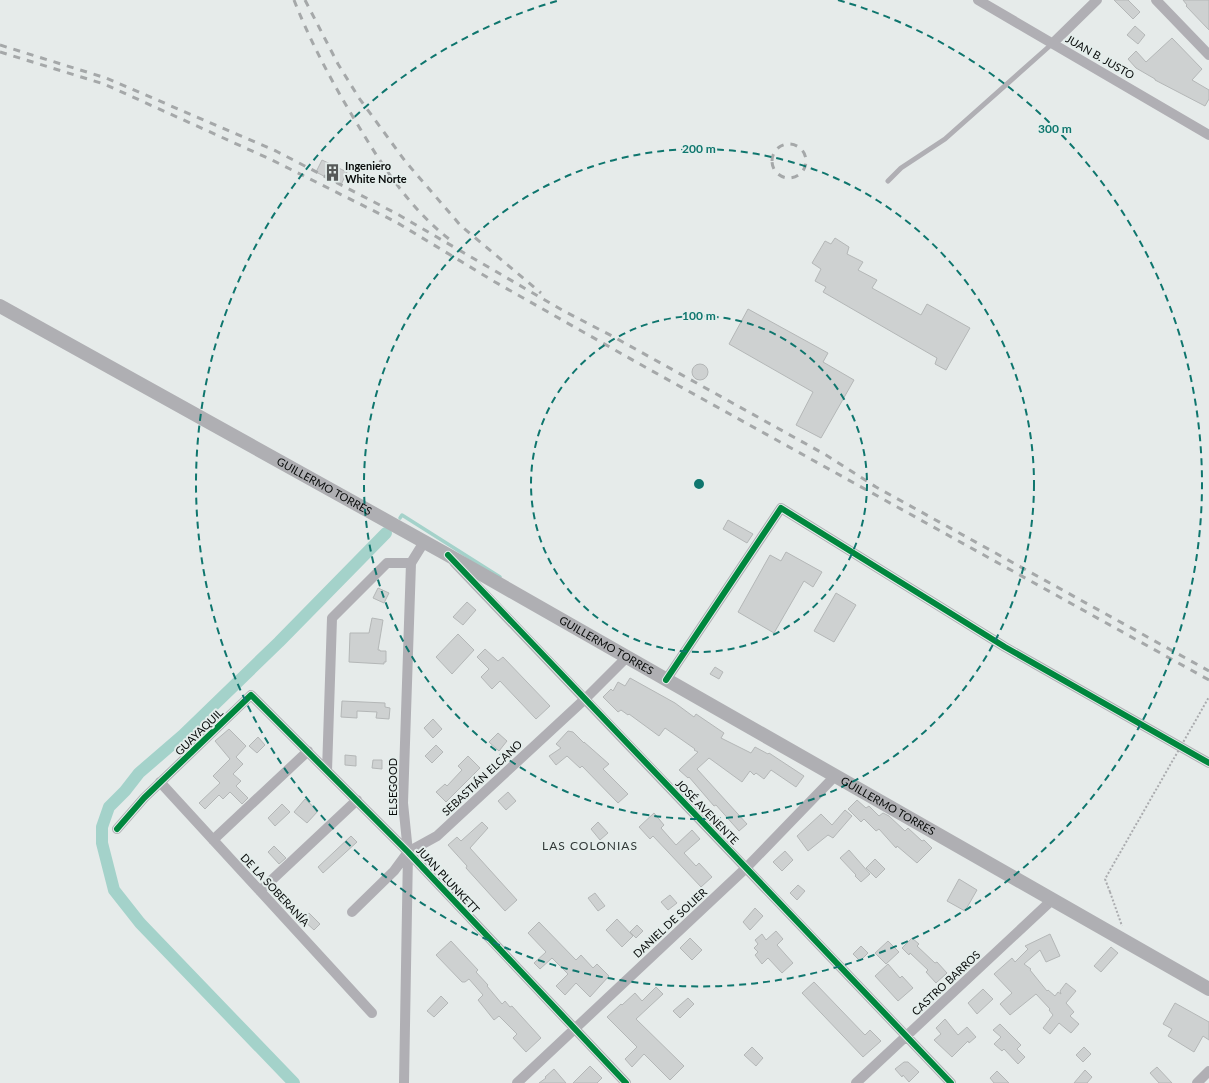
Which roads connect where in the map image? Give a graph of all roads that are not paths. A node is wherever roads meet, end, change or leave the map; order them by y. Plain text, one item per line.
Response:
1 (978, 0) edge
2 (1097, 0) edge
3 (1156, 0) edge
4 (1053, 43) junction
5 (1209, 56) edge
6 (1209, 135) edge
7 (888, 181) dead end
8 (0, 306) edge
9 (424, 542) junction
10 (448, 555) junction
11 (411, 563) junction
12 (627, 658) junction
13 (666, 680) junction
14 (251, 695) joint
15 (585, 700) junction
16 (308, 751) junction
17 (1209, 763) edge
18 (327, 771) junction
19 (835, 776) junction
20 (160, 782) junction
21 (357, 800) junction
22 (117, 829) dead end
23 (213, 840) junction
24 (408, 852) junction
25 (746, 868) junction
26 (260, 891) junction
27 (1052, 900) junction
28 (352, 912) dead end
29 (1209, 989) edge
30 (372, 1013) dead end
31 (575, 1029) junction
32 (907, 1036) junction
33 (1209, 1071) edge
34 (404, 1083) edge
35 (517, 1083) edge
36 (626, 1083) edge
37 (856, 1083) edge
38 (951, 1083) edge
39 (1197, 1083) edge

1 - 4 street, JUAN B. JUSTO
2 - 4 street
3 - 5 street
4 - 6 street, JUAN B. JUSTO
4 - 7 lane
8 - 9 main road, GUILLERMO TORRES
9 - 10 main road, GUILLERMO TORRES
9 - 11 street, ELSEGOOD
10 - 12 main road, GUILLERMO TORRES
10 - 15 street, JOSÉ AVENENTE
11 - 18 street
11 - 24 street, ELSEGOOD
12 - 13 main road, GUILLERMO TORRES
12 - 15 street, SEBASTIÁN ELCANO
13 - 17 street
13 - 19 main road, GUILLERMO TORRES
14 - 16 street, JUAN PLUNKETT
14 - 20 street, GUAYAQUIL
15 - 24 street, SEBASTIÁN ELCANO
15 - 25 street, JOSÉ AVENENTE
16 - 18 street, JUAN PLUNKETT
16 - 23 street
18 - 21 street, JUAN PLUNKETT
19 - 25 street, DANIEL DE SOLIER
19 - 27 main road, GUILLERMO TORRES
20 - 22 street
20 - 23 street, DE LA SOBERANÍA
21 - 24 street, JUAN PLUNKETT
21 - 26 street
23 - 26 street, DE LA SOBERANÍA
24 - 28 street, SEBASTIÁN ELCANO
24 - 31 street, JUAN PLUNKETT
24 - 34 street, ELSEGOOD
25 - 31 street, DANIEL DE SOLIER
25 - 32 street, JOSÉ AVENENTE
26 - 30 street, DE LA SOBERANÍA
27 - 29 main road, GUILLERMO TORRES
27 - 32 street, CASTRO BARROS
31 - 35 street, DANIEL DE SOLIER
31 - 36 street, JUAN PLUNKETT
32 - 37 street, CASTRO BARROS
32 - 38 street, JOSÉ AVENENTE
33 - 39 street

